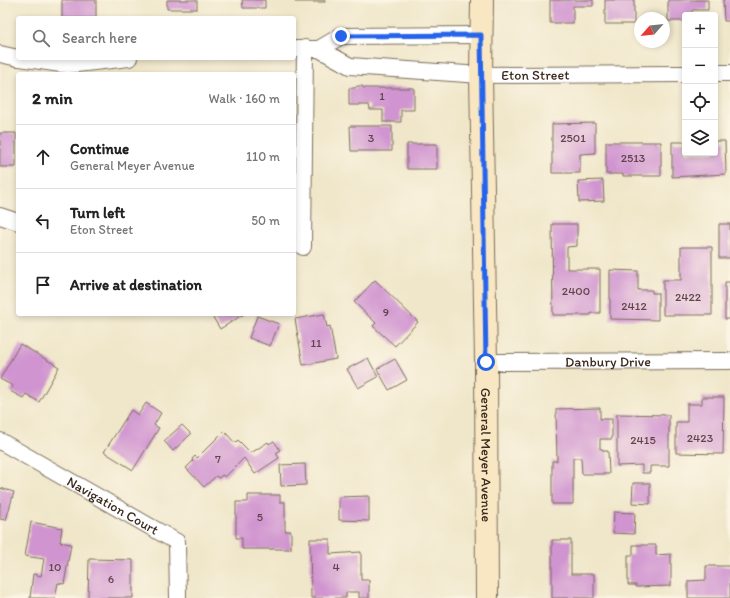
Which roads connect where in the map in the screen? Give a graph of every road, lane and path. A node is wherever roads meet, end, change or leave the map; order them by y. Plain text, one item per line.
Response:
1 (482, 0) edge
2 (481, 35) junction
3 (306, 49) edge
4 (0, 54) edge
5 (16, 57) edge
6 (27, 60) edge
7 (118, 60) edge
8 (68, 70) edge
9 (718, 73) edge
10 (730, 73) edge
11 (682, 74) edge
12 (482, 75) junction
13 (0, 216) edge
14 (16, 221) edge
15 (303, 247) dead end
16 (730, 361) edge
17 (486, 362) junction
18 (0, 441) edge
19 (178, 598) edge
20 (486, 598) edge

1 - 2 main road, General Meyer Avenue
2 - 3 street
2 - 12 main road, General Meyer Avenue
3 - 12 street, Eton Street
3 - 15 street
4 - 5 street
6 - 8 street
7 - 8 street
9 - 10 street
11 - 12 street, Eton Street
12 - 17 main road, General Meyer Avenue
13 - 14 street
16 - 17 street, Danbury Drive
17 - 20 main road, General Meyer Avenue
18 - 19 street, Navigation Court

